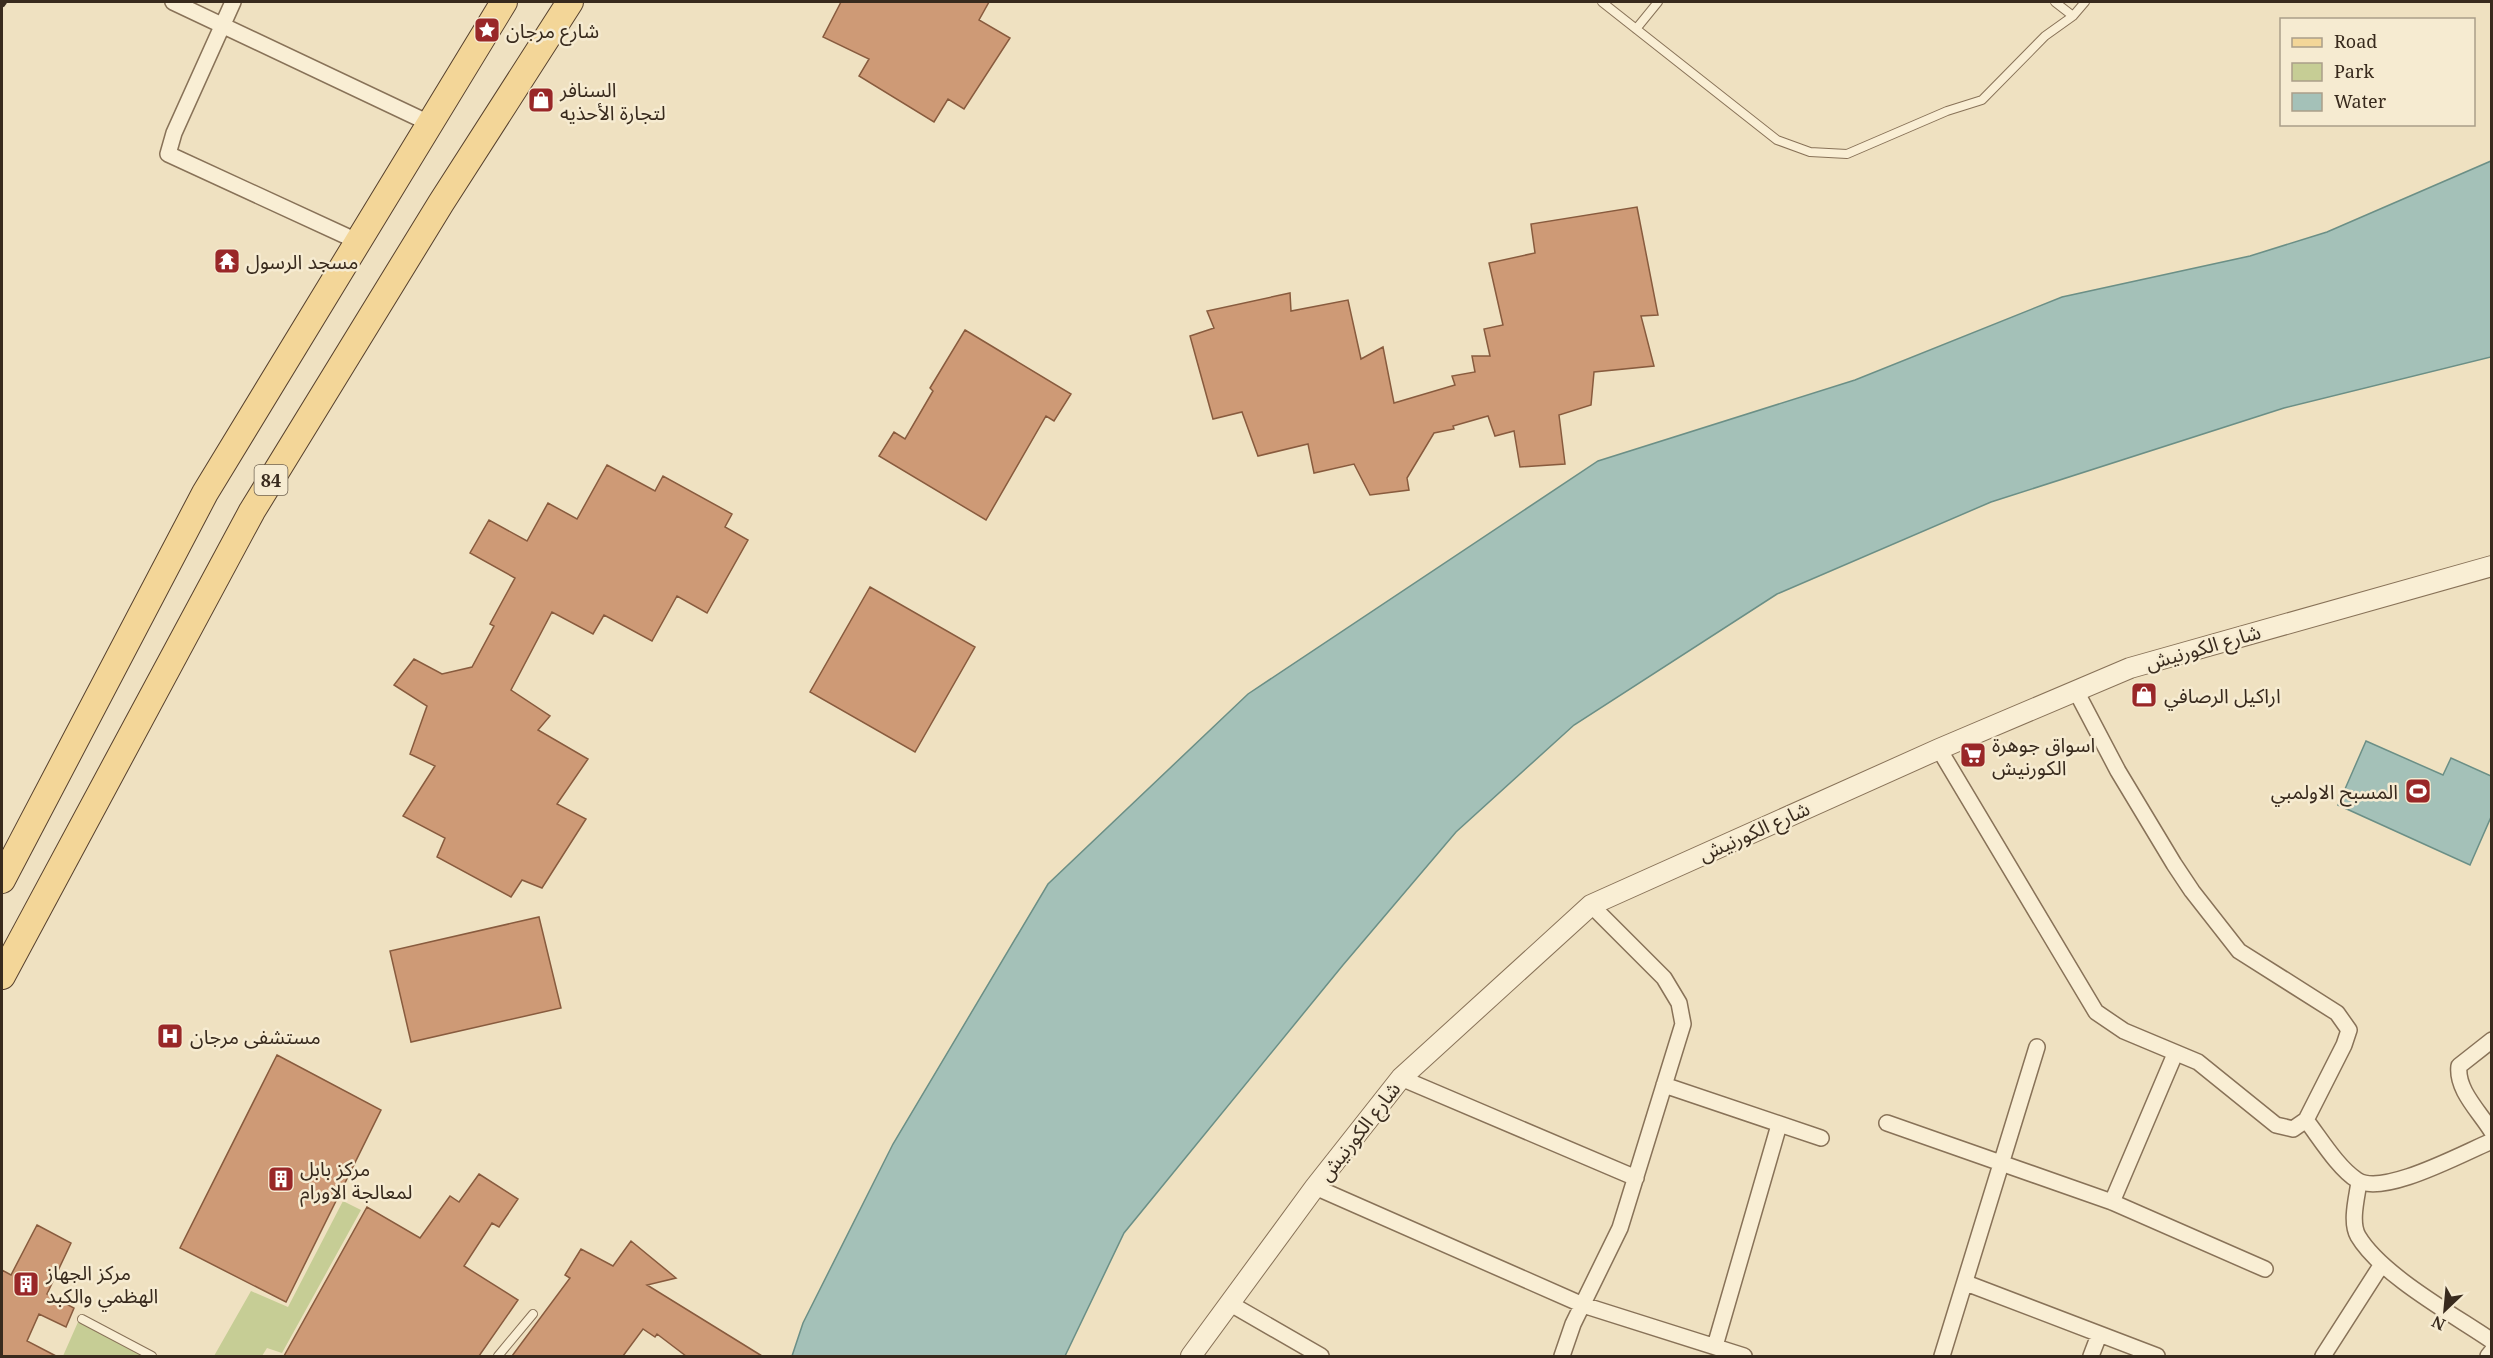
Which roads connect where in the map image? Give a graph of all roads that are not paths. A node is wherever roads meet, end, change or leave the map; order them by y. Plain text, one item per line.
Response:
1 (173, 2) edge
2 (233, 2) edge
3 (504, 2) edge
4 (1602, 2) edge
5 (1658, 2) edge
6 (2055, 2) edge
7 (2085, 2) edge
8 (568, 3) edge
9 (2073, 16) junction
10 (224, 25) junction
11 (1636, 29) junction
12 (431, 123) junction
13 (359, 242) junction
14 (2492, 566) edge
15 (2076, 691) junction
16 (1939, 749) junction
17 (2, 880) edge
18 (1591, 905) junction
19 (2, 976) edge
20 (2492, 1040) edge
21 (2037, 1047) dead end
22 (2175, 1054) junction
23 (1401, 1078) junction
24 (1664, 1085) junction
25 (2306, 1120) junction
26 (1887, 1123) dead end
27 (1779, 1125) junction
28 (2492, 1132) edge
29 (1821, 1138) dead end
30 (2492, 1141) edge
31 (2002, 1164) junction
32 (1636, 1178) junction
33 (2359, 1182) junction
34 (1315, 1187) junction
35 (2112, 1202) junction
36 (2382, 1264) junction
37 (2265, 1269) dead end
38 (1966, 1283) junction
39 (1229, 1303) junction
40 (1583, 1305) junction
41 (533, 1314) dead end
42 (82, 1319) dead end
43 (2099, 1335) junction
44 (2492, 1341) edge
45 (1715, 1346) junction
46 (2492, 1351) edge
47 (152, 1356) edge
48 (498, 1356) edge
49 (1191, 1356) edge
50 (1321, 1356) edge
51 (1562, 1356) edge
52 (1744, 1356) edge
53 (1942, 1356) edge
54 (2091, 1356) edge
55 (2157, 1356) edge
56 (2323, 1356) edge
57 (2488, 1356) edge

1 - 10 street
2 - 10 street
3 - 12 main road, 84
4 - 11 lane
5 - 11 lane
6 - 9 lane
7 - 9 lane
8 - 19 main road, 84
9 - 11 lane
10 - 12 street
10 - 13 street
12 - 13 main road, 84
13 - 17 main road, 84
14 - 15 street, شارع الكورنيش
15 - 16 street, شارع الكورنيش
15 - 25 street
16 - 18 street, شارع الكورنيش
16 - 22 street
18 - 23 street, شارع الكورنيش
18 - 24 street
20 - 28 street
21 - 31 street
22 - 25 street
22 - 35 street
23 - 32 street
23 - 34 street, شارع الكورنيش
24 - 27 street
24 - 32 street
25 - 33 street
26 - 31 street
27 - 29 street
27 - 45 street
30 - 33 street
31 - 35 street
31 - 38 street
32 - 40 street
33 - 36 street
34 - 39 street, شارع الكورنيش
34 - 40 street
35 - 37 street
36 - 44 street
36 - 56 street
38 - 43 street
38 - 53 street
39 - 49 street, شارع الكورنيش
39 - 50 street
40 - 45 street
40 - 51 street
41 - 48 lane
42 - 47 lane
43 - 54 street
43 - 55 street
45 - 52 street
46 - 57 street

